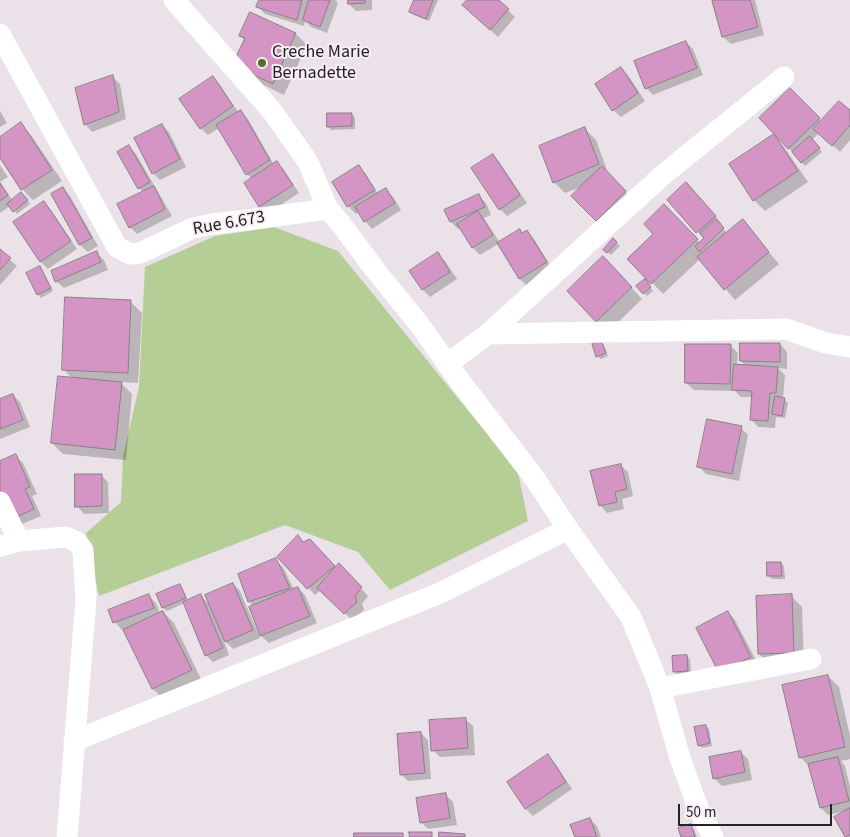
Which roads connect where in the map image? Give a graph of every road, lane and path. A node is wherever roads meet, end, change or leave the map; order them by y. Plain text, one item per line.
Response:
1 (174, 0) edge
2 (0, 34) edge
3 (784, 77) dead end
4 (328, 209) junction
5 (488, 334) junction
6 (850, 347) edge
7 (447, 364) junction
8 (0, 502) edge
9 (568, 529) junction
10 (9, 544) edge
11 (811, 659) dead end
12 (660, 688) junction
13 (74, 741) junction
14 (67, 837) edge
15 (713, 837) edge

1 - 4 street
2 - 4 street, Rue 6.673
3 - 5 street
4 - 7 street
5 - 6 street
5 - 7 street
7 - 9 street
8 - 10 street
9 - 12 street
9 - 13 street
10 - 13 street
11 - 12 street
12 - 15 street
13 - 14 street

